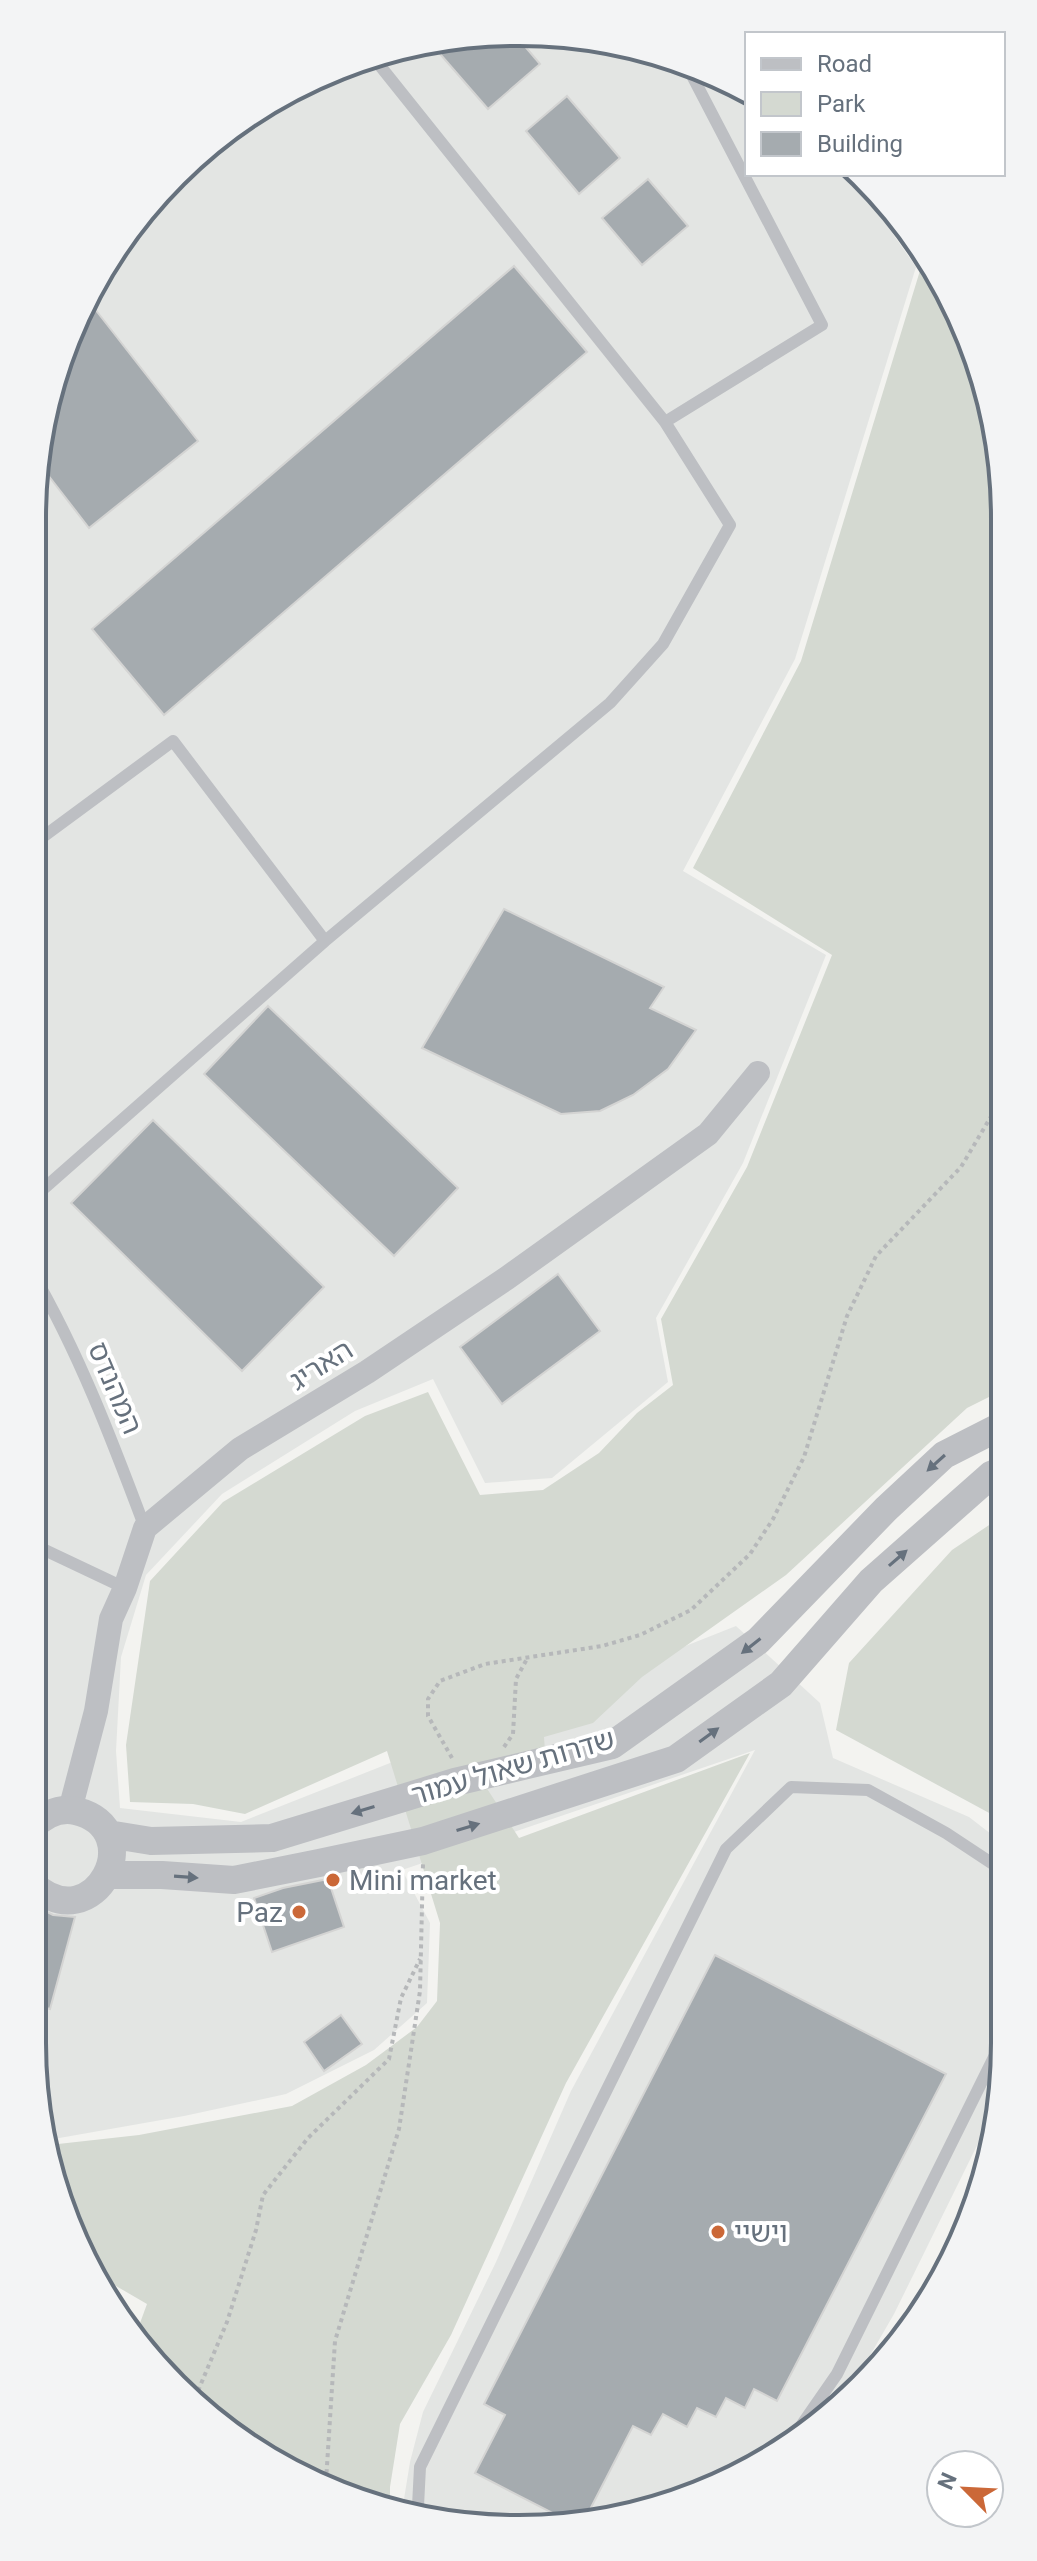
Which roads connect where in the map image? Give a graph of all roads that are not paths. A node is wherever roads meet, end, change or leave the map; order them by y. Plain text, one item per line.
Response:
1 (381, 67) edge
2 (694, 80) edge
3 (665, 422) junction
4 (46, 835) edge
5 (325, 941) junction
6 (758, 1073) dead end
7 (46, 1187) edge
8 (46, 1296) edge
9 (991, 1431) edge
10 (991, 1475) edge
11 (145, 1528) junction
12 (46, 1551) edge
13 (125, 1588) junction
14 (70, 1810) junction
15 (46, 1816) edge
16 (108, 1834) junction
17 (991, 1863) edge
18 (108, 1875) junction
19 (46, 1895) edge
20 (990, 2065) edge
21 (809, 2415) edge
22 (418, 2504) edge

1 - 3 lane
2 - 3 lane
3 - 5 lane
4 - 5 lane
5 - 7 lane
6 - 11 street, האריג
8 - 11 lane, המהנדס
9 -> 16 street, שדרות שאול עמור
18 -> 10 street, שדרות שאול עמור
11 - 13 street
12 - 13 lane
13 - 14 street
14 - 15 street
14 - 16 street
16 - 18 street
17 - 22 lane
18 - 19 street
20 - 21 lane

